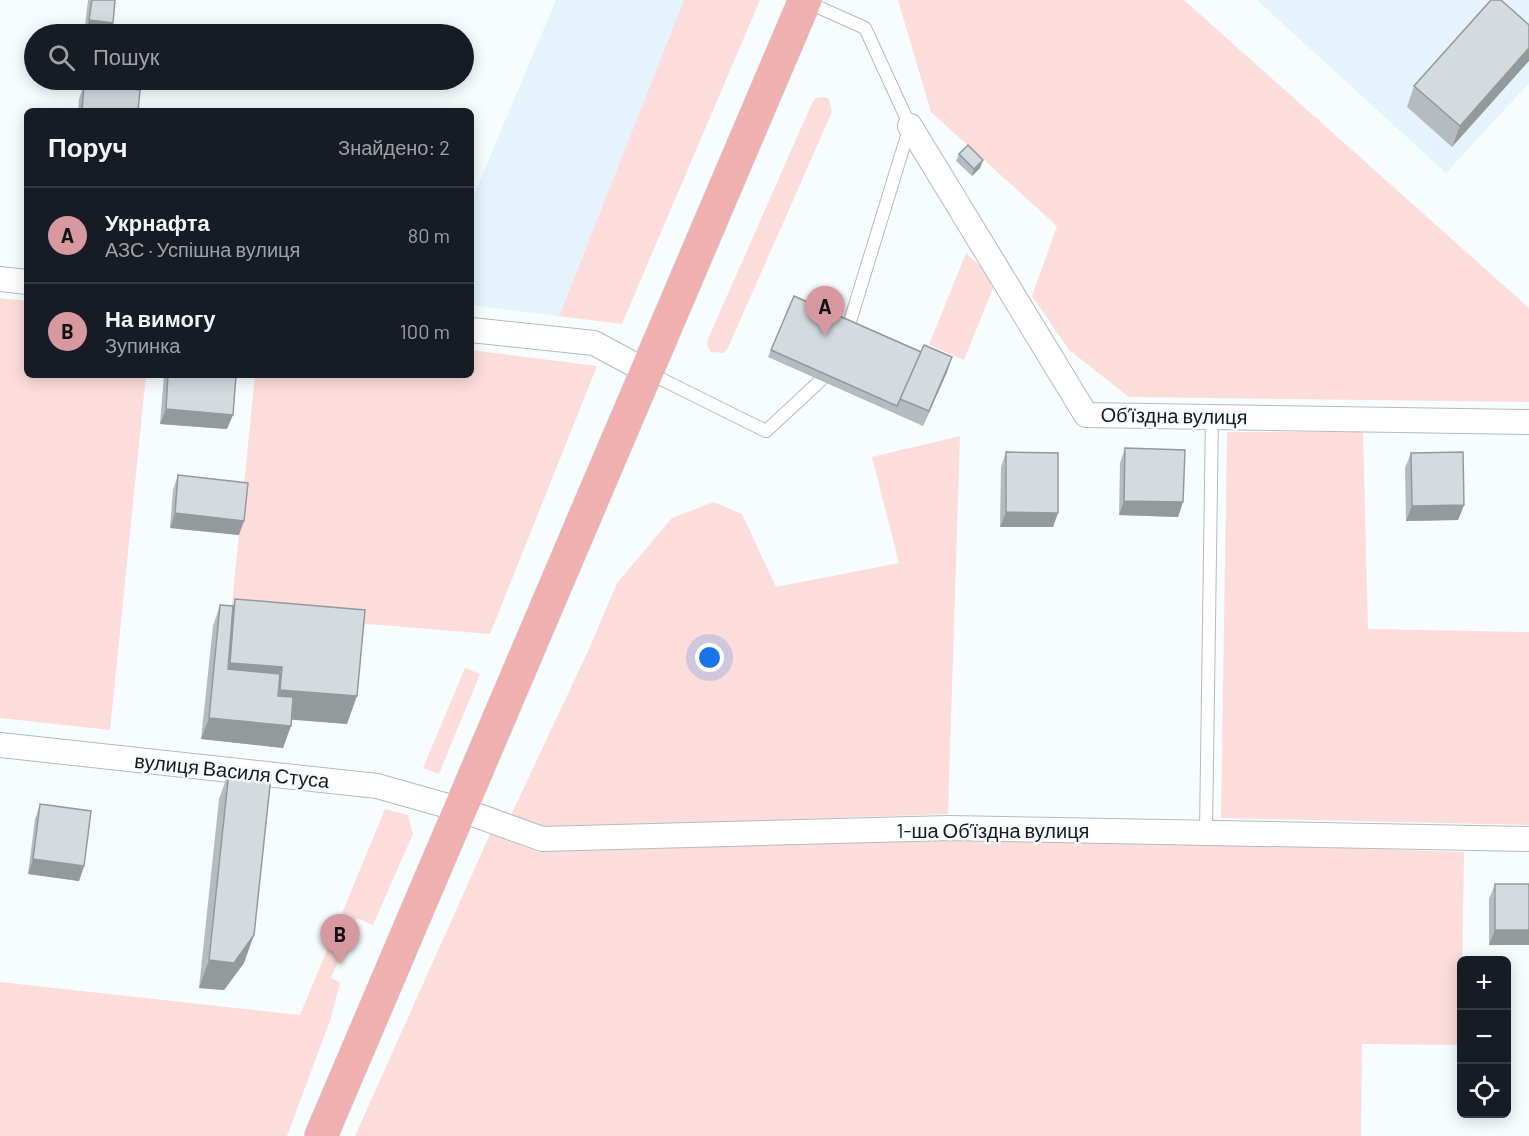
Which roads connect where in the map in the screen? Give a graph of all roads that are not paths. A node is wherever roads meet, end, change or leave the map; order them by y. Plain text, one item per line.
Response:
1 (805, 0) edge
2 (910, 126) junction
3 (0, 279) edge
4 (24, 282) edge
5 (848, 328) edge
6 (474, 330) edge
7 (648, 372) junction
8 (821, 380) edge
9 (1212, 415) junction
10 (1529, 422) edge
11 (0, 745) edge
12 (462, 810) junction
13 (1206, 831) junction
14 (1529, 839) edge
15 (321, 1136) edge

1 - 2 lane
1 - 7 main road
2 - 5 lane
2 - 9 street, Обʼїздна вулиця
3 - 4 street
6 - 7 street
7 - 8 lane
7 - 12 main road
9 - 10 street, Обʼїздна вулиця
9 - 13 lane
11 - 12 street, вулиця Василя Стуса
12 - 13 street, 1-ша Обʼїздна вулиця
12 - 15 main road
13 - 14 street, 1-ша Обʼїздна вулиця

